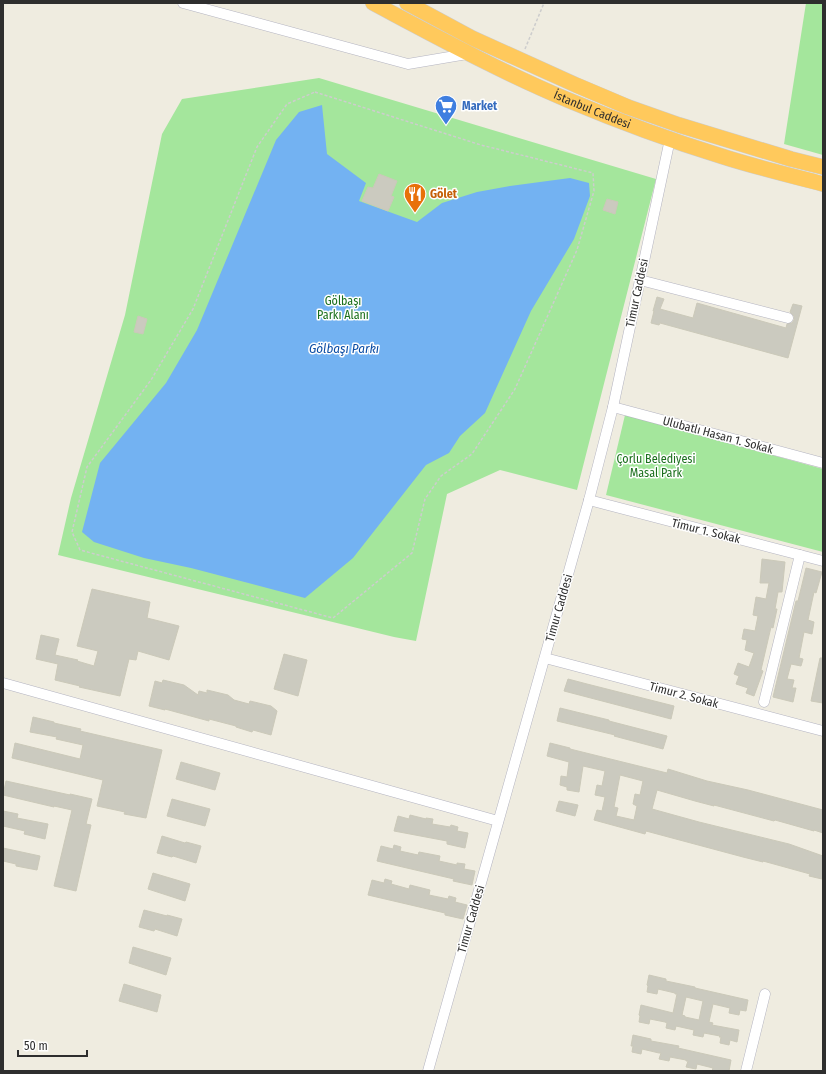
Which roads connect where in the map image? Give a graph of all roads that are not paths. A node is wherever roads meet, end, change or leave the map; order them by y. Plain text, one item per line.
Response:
1 (183, 3) edge
2 (373, 3) edge
3 (407, 3) edge
4 (467, 54) junction
5 (670, 139) junction
6 (823, 167) edge
7 (823, 184) edge
8 (640, 280) junction
9 (788, 318) dead end
10 (613, 406) junction
11 (823, 463) edge
12 (589, 500) junction
13 (800, 555) junction
14 (823, 561) edge
15 (544, 658) junction
16 (3, 683) edge
17 (764, 702) dead end
18 (823, 731) edge
19 (498, 821) junction
20 (765, 994) dead end
21 (428, 1071) edge
22 (746, 1071) edge

1 - 4 street
2 - 4 highway, İstanbul Caddesi
3 - 6 highway, İstanbul Caddesi
4 - 5 highway, İstanbul Caddesi
5 - 7 highway, İstanbul Caddesi
5 - 8 street, Timur Caddesi
8 - 9 street
8 - 10 street, Timur Caddesi
10 - 11 street, Ulubatlı Hasan 1. Sokak
10 - 12 street, Timur Caddesi
12 - 13 street, Timur 1. Sokak
12 - 15 street, Timur Caddesi
13 - 14 street, Timur 1. Sokak
13 - 17 street
15 - 18 street, Timur 2. Sokak
15 - 19 street, Timur Caddesi
16 - 19 street
19 - 21 street, Timur Caddesi
20 - 22 street

